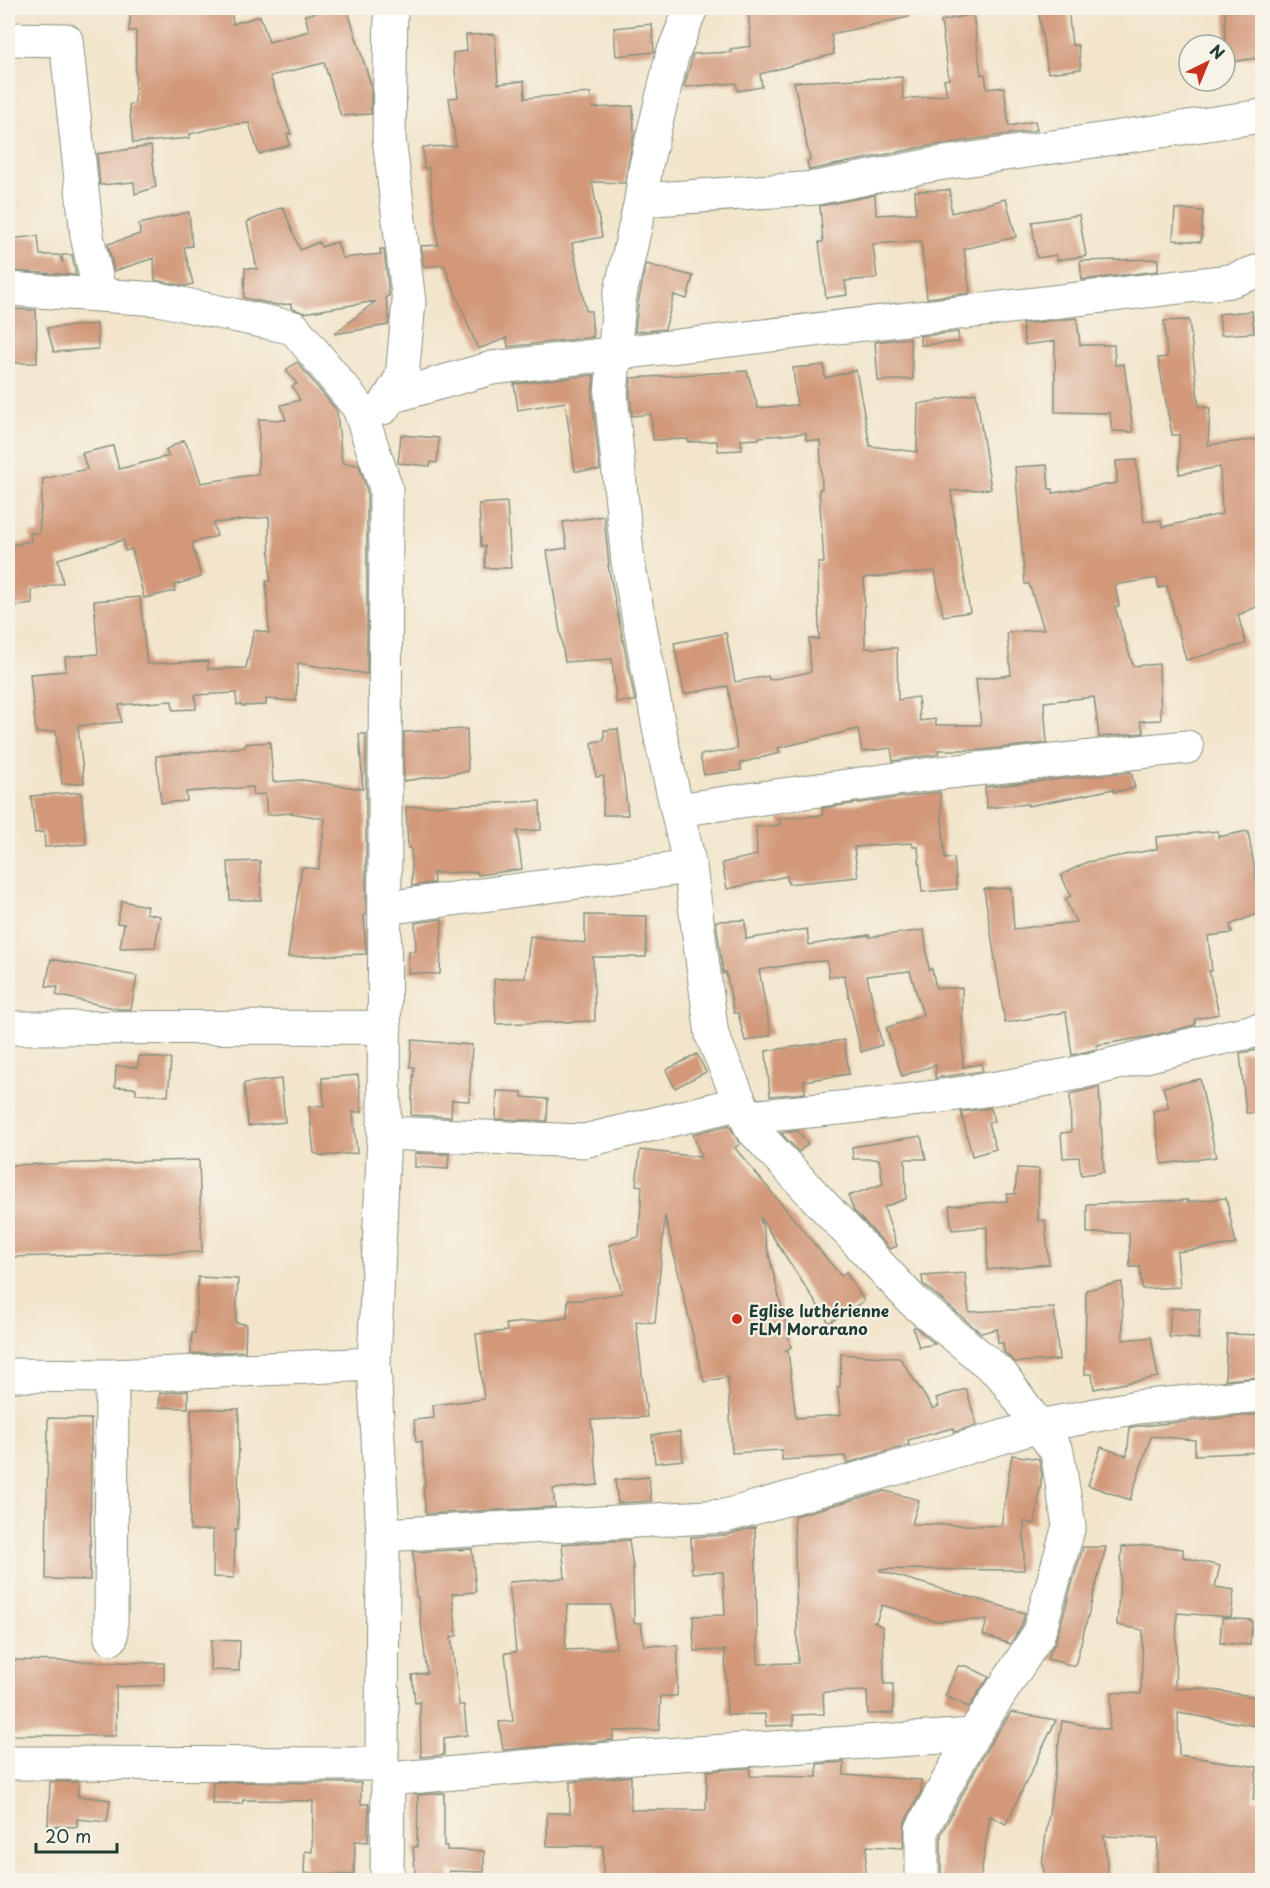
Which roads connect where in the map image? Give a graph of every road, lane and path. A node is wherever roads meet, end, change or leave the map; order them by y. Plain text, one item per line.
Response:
1 (391, 8) edge
2 (691, 8) edge
3 (8, 39) edge
4 (1263, 116) edge
5 (641, 200) junction
6 (1263, 270) edge
7 (8, 289) edge
8 (100, 295) junction
9 (614, 354) junction
10 (390, 397) junction
11 (367, 435) junction
12 (1187, 747) dead end
13 (677, 810) junction
14 (690, 867) junction
15 (385, 908) junction
16 (385, 1026) junction
17 (8, 1028) edge
18 (1263, 1030) edge
19 (744, 1110) junction
20 (384, 1133) junction
21 (374, 1364) junction
22 (8, 1375) edge
23 (112, 1376) junction
24 (1263, 1395) edge
25 (1039, 1426) junction
26 (383, 1535) junction
27 (111, 1638) dead end
28 (973, 1735) junction
29 (8, 1763) edge
30 (385, 1771) junction
31 (387, 1881) edge
32 (922, 1881) edge

1 - 10 street
2 - 5 street
3 - 8 street
4 - 5 street
5 - 9 street
6 - 9 street
7 - 8 street
8 - 11 street
9 - 10 street
9 - 13 street
10 - 11 street
11 - 15 street
12 - 13 street
13 - 14 street
14 - 15 street
14 - 19 street
15 - 16 street
16 - 17 street
16 - 20 street
18 - 19 street
19 - 20 street
19 - 25 street
20 - 21 street
21 - 23 street
21 - 26 street
22 - 23 street
23 - 27 street
24 - 25 street
25 - 26 street
25 - 28 street
26 - 30 street
28 - 30 street
28 - 32 street
29 - 30 street
30 - 31 street

